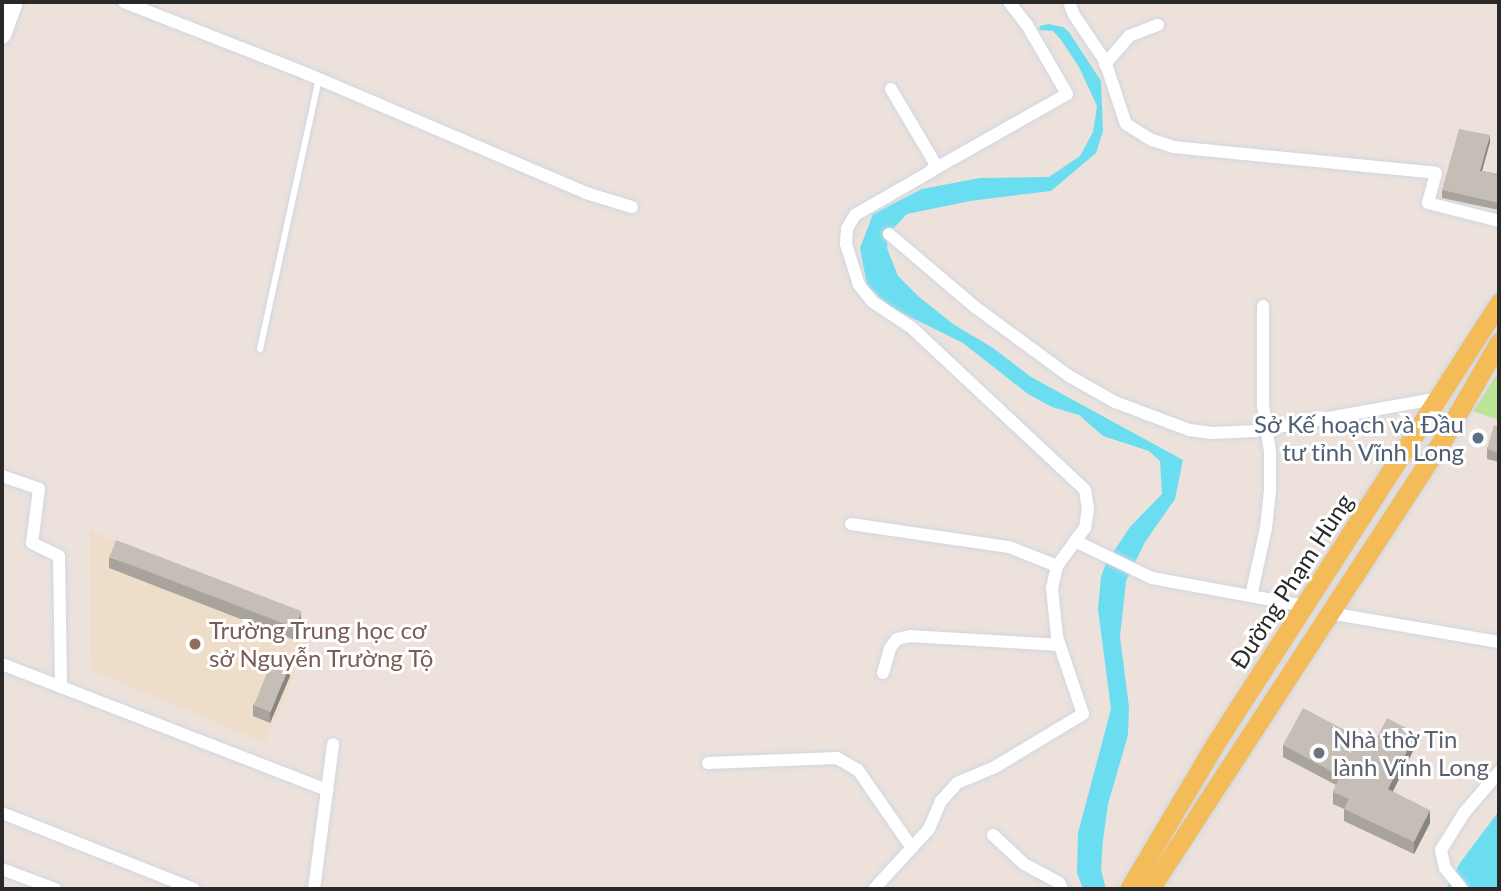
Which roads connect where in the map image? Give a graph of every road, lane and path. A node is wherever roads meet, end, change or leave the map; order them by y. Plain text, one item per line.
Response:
1 (15, 2) edge
2 (124, 2) edge
3 (1009, 2) edge
4 (1069, 2) edge
5 (1158, 25) dead end
6 (2, 35) edge
7 (1105, 64) junction
8 (319, 79) junction
9 (891, 89) dead end
10 (930, 172) junction
11 (632, 207) dead end
12 (1499, 221) edge
13 (889, 234) dead end
14 (1499, 303) edge
15 (1263, 306) dead end
16 (1499, 342) edge
17 (260, 349) dead end
18 (1440, 398) junction
19 (1423, 425) junction
20 (1266, 429) junction
21 (1443, 439) junction
22 (2, 475) edge
23 (851, 523) dead end
24 (1075, 541) junction
25 (1057, 566) junction
26 (1251, 596) junction
27 (1305, 606) junction
28 (1329, 613) junction
29 (1499, 642) edge
30 (1060, 645) junction
31 (2, 664) edge
32 (883, 673) dead end
33 (61, 687) junction
34 (333, 744) dead end
35 (708, 763) dead end
36 (1499, 772) edge
37 (327, 790) junction
38 (2, 813) edge
39 (1178, 827) junction
40 (993, 835) dead end
41 (912, 848) junction
42 (2, 869) edge
43 (55, 889) edge
44 (194, 889) edge
45 (314, 889) edge
46 (874, 889) edge
47 (1062, 889) edge
48 (1129, 889) edge
49 (1150, 889) edge
50 (1462, 889) edge

1 - 6 main road
2 - 8 street
3 - 10 street
4 - 7 street
5 - 7 street
7 - 12 street
8 - 11 street
8 - 17 lane
9 - 10 street
10 - 24 street
13 - 20 street
14 - 18 main road, Đường Phạm Hùng
15 - 20 street
16 - 21 main road, Đường Phạm Hùng
18 - 19 main road, Đường Phạm Hùng
18 - 20 street
19 - 21 main road
19 - 27 main road, Đường Phạm Hùng
20 - 26 street
21 - 28 main road, Đường Phạm Hùng
22 - 33 street
23 - 25 street
24 - 25 street
24 - 26 street
25 - 30 street
26 - 27 street
27 - 39 main road, Đường Phạm Hùng
28 - 29 street
28 - 39 main road, Đường Phạm Hùng
30 - 32 street
30 - 41 street
31 - 33 street
33 - 37 street
34 - 37 street
35 - 41 street
36 - 50 street
37 - 45 street
38 - 44 street
39 - 48 main road, Đường Phạm Hùng
39 - 49 main road, Đường Phạm Hùng
40 - 47 street
41 - 46 street
42 - 43 street

